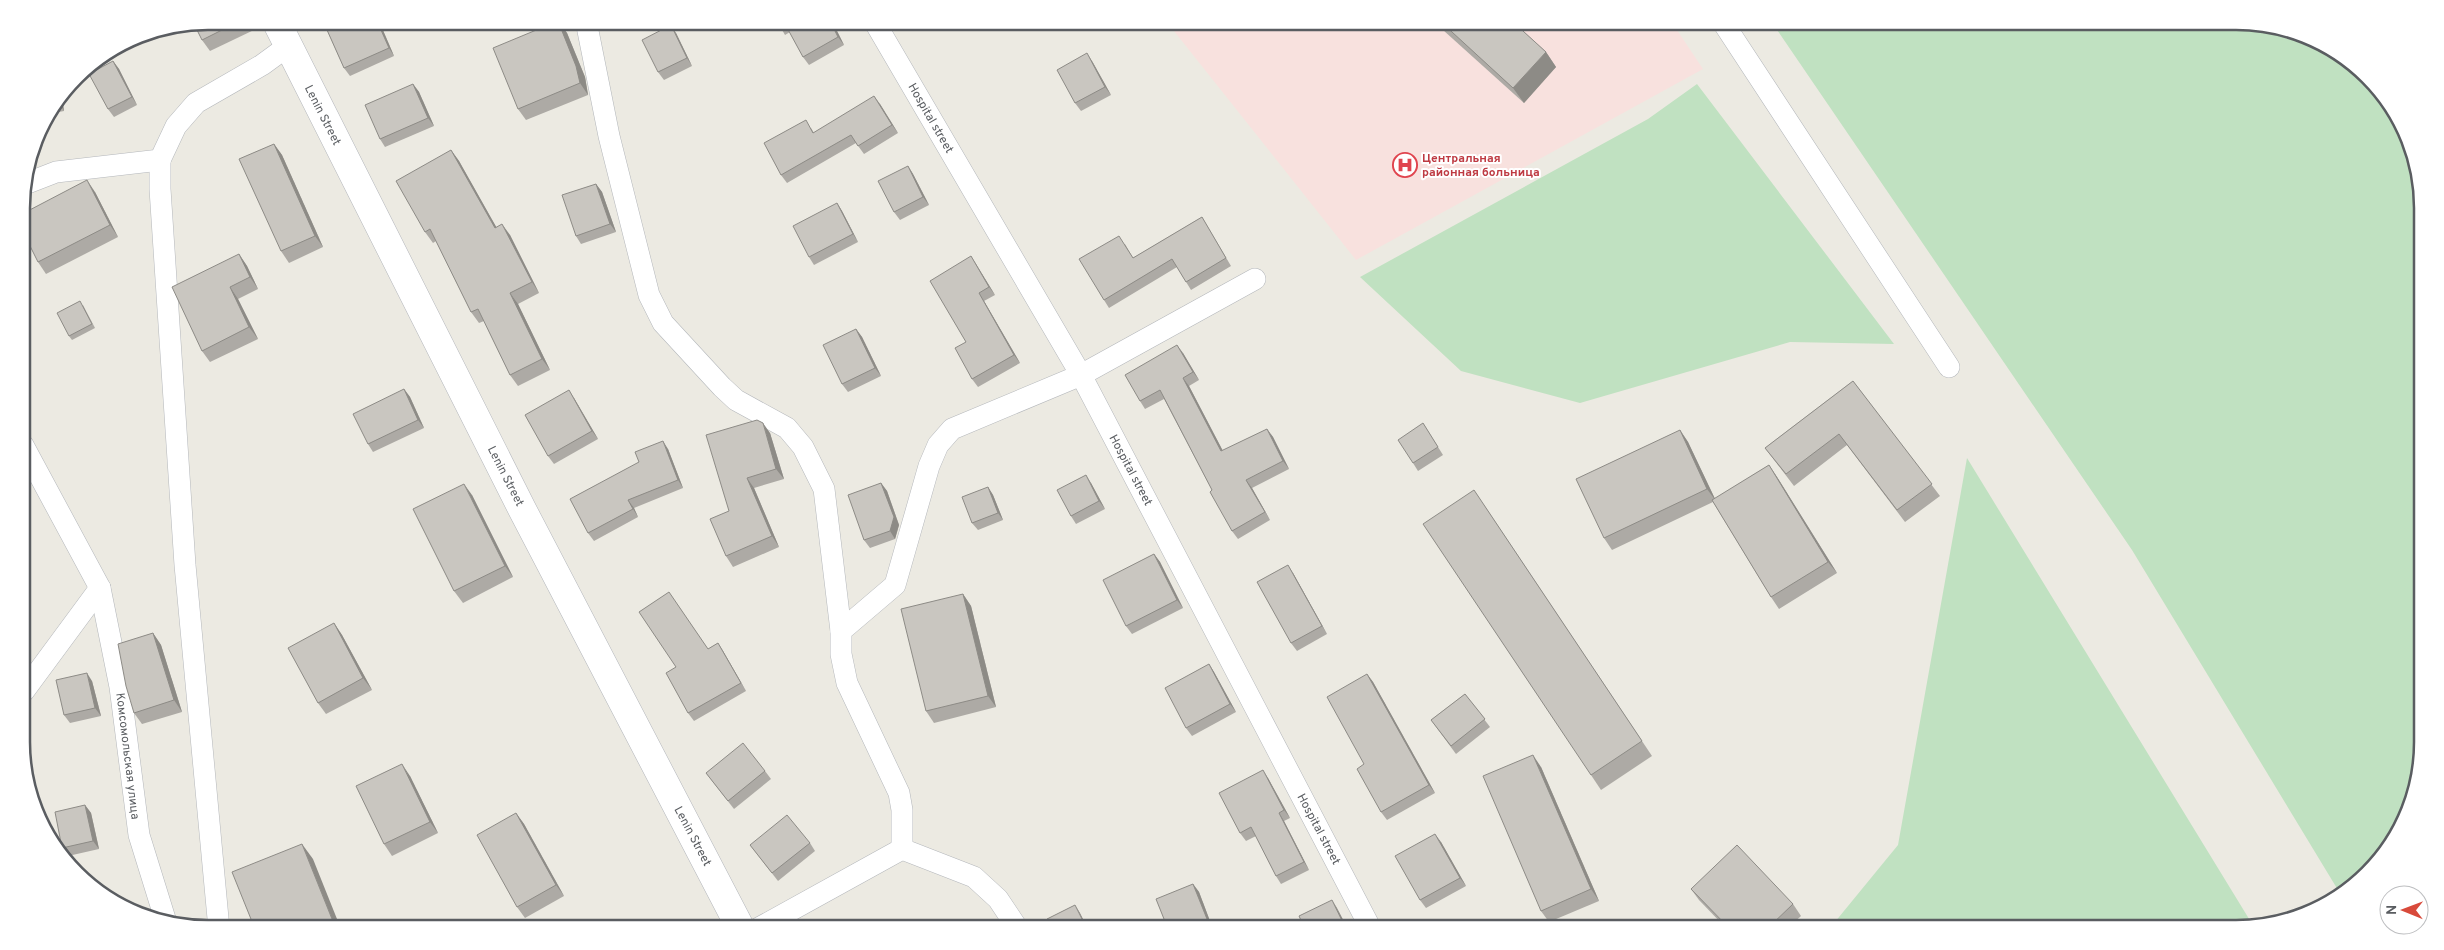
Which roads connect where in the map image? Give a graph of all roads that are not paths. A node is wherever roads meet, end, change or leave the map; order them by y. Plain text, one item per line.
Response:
1 (280, 30) edge
2 (588, 30) edge
3 (879, 30) edge
4 (1728, 30) edge
5 (288, 46) junction
6 (160, 160) junction
7 (32, 181) edge
8 (1255, 279) dead end
9 (1949, 367) dead end
10 (1081, 375) junction
11 (30, 459) edge
12 (100, 588) junction
13 (841, 631) junction
14 (30, 683) edge
15 (902, 849) junction
16 (164, 914) edge
17 (218, 920) edge
18 (737, 920) edge
19 (773, 920) edge
20 (1012, 920) edge
21 (1367, 920) edge

1 - 5 street, Lenin Street
2 - 13 street
3 - 10 street, Hospital street
4 - 9 street
5 - 6 street
5 - 18 street, Lenin Street
6 - 7 street
6 - 17 street
8 - 10 street
10 - 13 street
10 - 21 street, Hospital street
11 - 12 street, Комсомольская улица
12 - 14 street
12 - 16 street, Комсомольская улица
13 - 15 street
15 - 19 street
15 - 20 street

